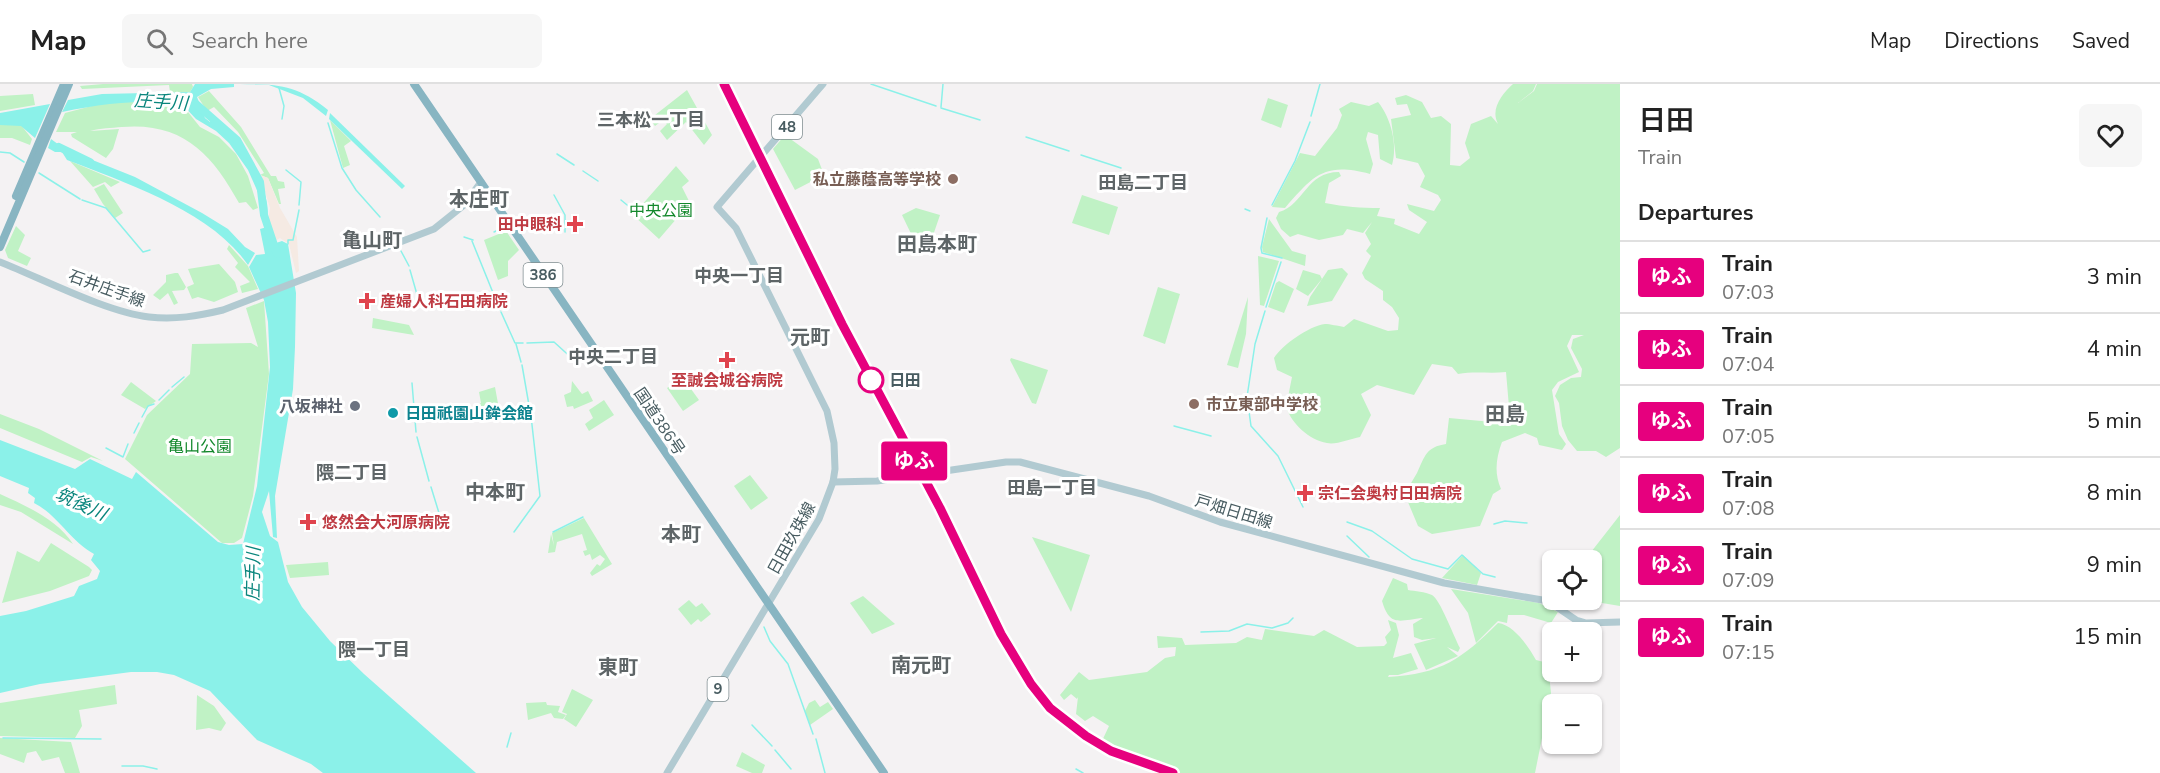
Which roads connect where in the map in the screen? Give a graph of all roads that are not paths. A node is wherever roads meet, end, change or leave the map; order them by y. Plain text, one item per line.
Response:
1 (414, 84) edge
2 (823, 84) edge
3 (66, 85) edge
4 (40, 147) junction
5 (481, 182) junction
6 (0, 235) edge
7 (0, 247) edge
8 (0, 262) edge
9 (833, 482) junction
10 (769, 604) junction
11 (1620, 622) edge
12 (667, 773) edge
13 (884, 773) edge

1 - 5 highway, 国道386号 / 386
2 - 9 main road, 日田玖珠線 / 48
3 - 4 highway
4 - 6 highway
4 - 7 highway
5 - 8 main road, 石井庄手線
5 - 10 highway, 国道386号 / 386
9 - 10 main road, 日田玖珠線 / 48
9 - 11 main road, 戸畑日田線
10 - 12 main road, 9
10 - 13 highway, 国道386号 / 386

